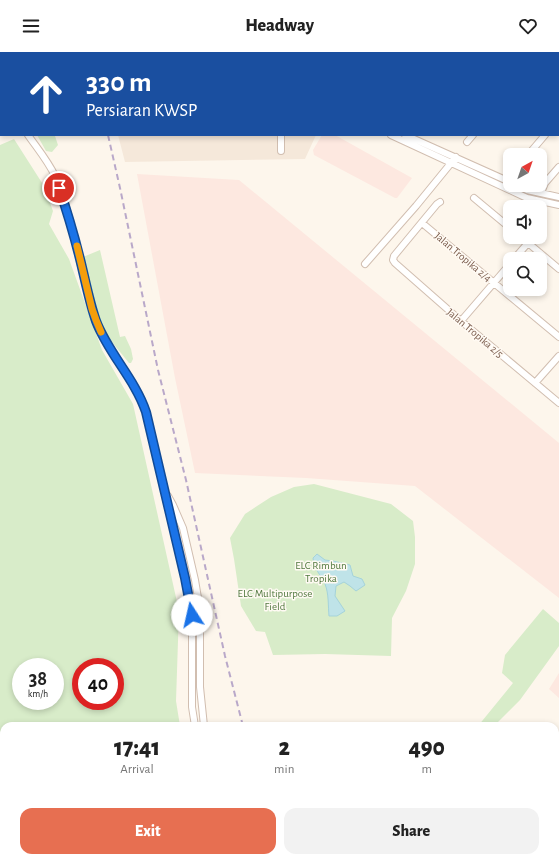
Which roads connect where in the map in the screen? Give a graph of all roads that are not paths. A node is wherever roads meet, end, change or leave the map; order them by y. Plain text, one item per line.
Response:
1 (29, 136) edge
2 (281, 136) edge
3 (393, 136) edge
4 (407, 136) edge
5 (472, 136) edge
6 (544, 136) edge
7 (467, 142) dead end
8 (534, 148) edge
9 (281, 151) dead end
10 (456, 157) junction
11 (451, 163) junction
12 (559, 167) edge
13 (503, 179) edge
14 (536, 192) edge
15 (541, 193) junction
16 (559, 197) edge
17 (474, 198) dead end
18 (440, 202) dead end
19 (559, 205) edge
20 (503, 222) edge
21 (422, 223) junction
22 (527, 244) edge
23 (529, 244) edge
24 (520, 252) edge
25 (365, 264) dead end
26 (559, 269) edge
27 (503, 272) edge
28 (494, 283) junction
29 (461, 321) junction
30 (559, 337) edge
31 (559, 356) edge
32 (535, 383) junction
33 (559, 403) edge
34 (165, 491) junction
35 (194, 722) edge
36 (204, 722) edge

1 - 34 street
2 - 9 street
3 - 11 street
4 - 10 street
5 - 7 street
6 - 8 street
10 - 11 street
10 - 13 street
11 - 19 street
11 - 25 street
12 - 15 street
14 - 15 street
15 - 16 street
17 - 20 street
18 - 21 street
21 - 28 street, Jalan Tropika 2/4
21 - 29 street, Jalan Tropika 2/5
22 - 24 street
23 - 26 street
27 - 28 street
28 - 29 street
28 - 30 street, Jalan Tropika 2/4
29 - 32 street, Jalan Tropika 2/5
31 - 32 street
32 - 33 street, Jalan Tropika 2/5
34 - 35 street
34 - 36 street

